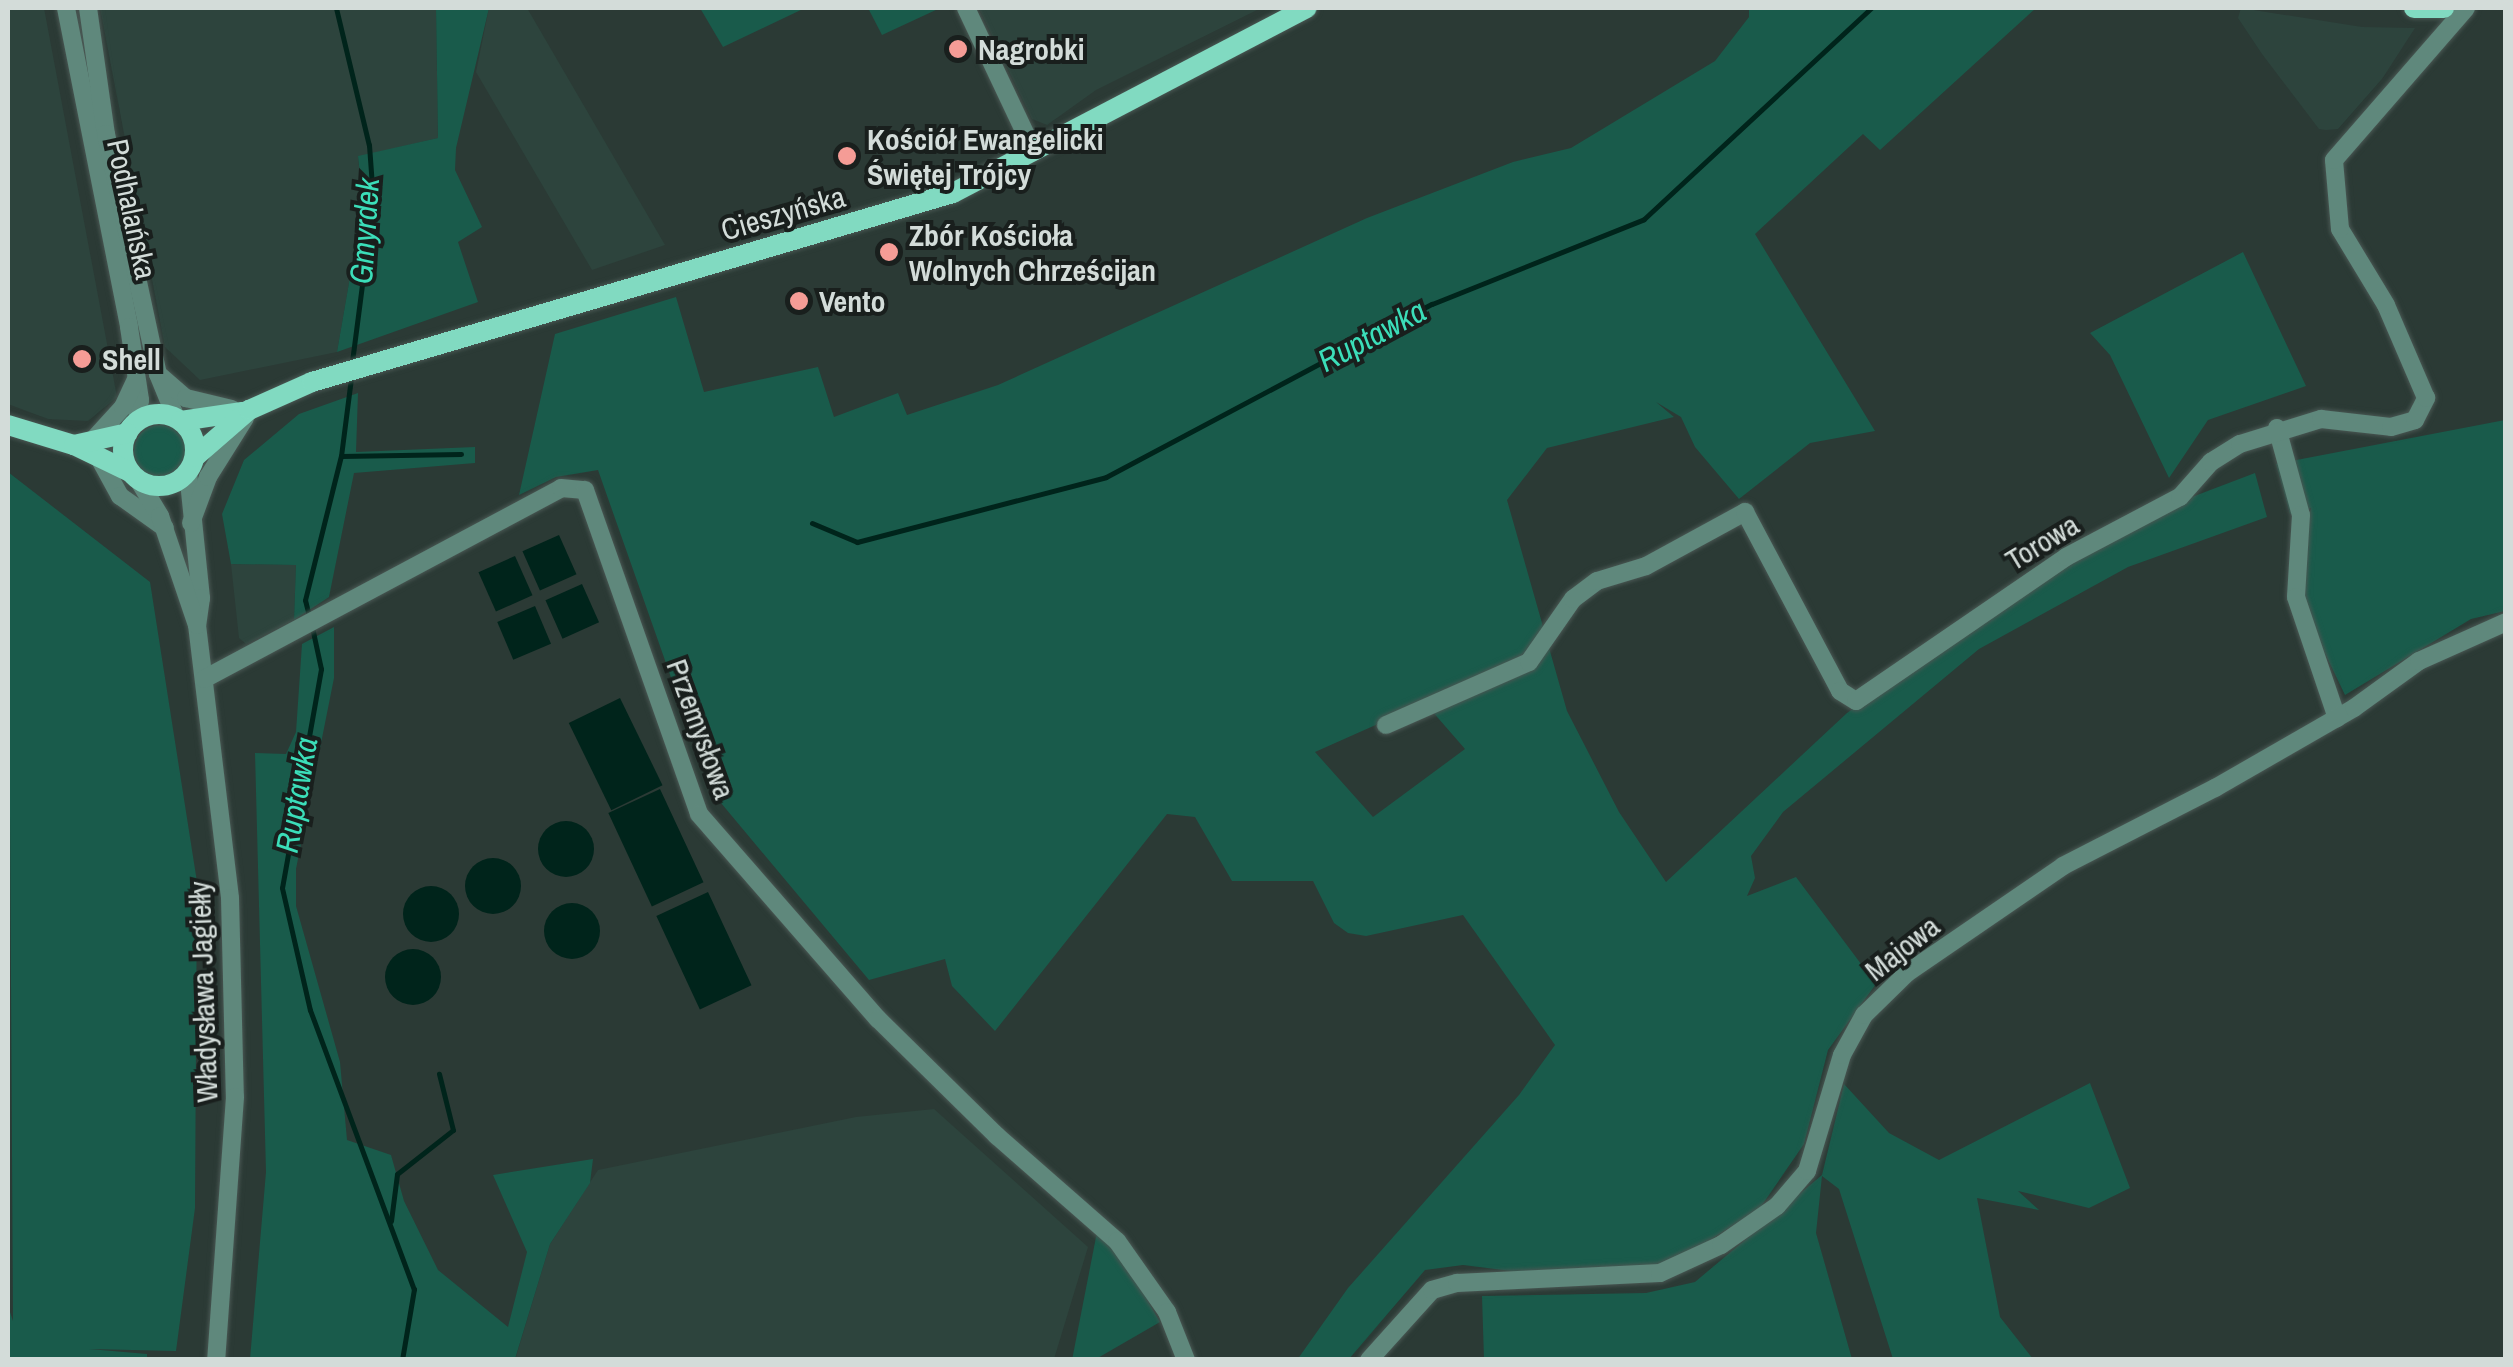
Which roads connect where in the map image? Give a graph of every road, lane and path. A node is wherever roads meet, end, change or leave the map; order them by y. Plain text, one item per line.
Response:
1 (66, 8) edge
2 (88, 8) edge
3 (966, 8) edge
4 (1307, 8) edge
5 (2414, 8) edge
6 (2444, 8) edge
7 (2466, 8) edge
8 (1034, 152) junction
9 (158, 374) junction
10 (136, 378) junction
11 (249, 410) junction
12 (179, 420) junction
13 (8, 425) edge
14 (132, 428) junction
15 (2276, 428) junction
16 (88, 448) junction
17 (191, 464) junction
18 (134, 476) junction
19 (166, 528) junction
20 (190, 528) junction
21 (2506, 622) edge
22 (197, 624) junction
23 (204, 679) junction
24 (2337, 718) junction
25 (1386, 725) dead end
26 (216, 1360) edge
27 (1186, 1360) edge
28 (1369, 1360) edge

1 - 10 street, Podhalańska
2 - 9 street, Podhalańska
3 - 8 street
4 - 8 main road, Cieszyńska
5 - 6 main road
7 - 15 street, Torowa
8 - 11 main road, Cieszyńska
9 - 11 street
9 - 12 street, Podhalańska
10 - 14 street, Podhalańska
10 - 16 street
11 - 12 main road, Cieszyńska
11 - 17 main road, Cieszyńska
11 - 20 street
12 - 14 main road
12 - 17 main road
13 - 16 main road
14 - 16 main road
14 - 18 main road
15 - 24 street
15 - 25 street, Torowa
16 - 18 main road
16 - 19 street
17 - 18 main road
17 - 20 street, Władysława Jagiełły
18 - 19 street, Władysława Jagiełły
19 - 22 street, Władysława Jagiełły
20 - 22 street, Władysława Jagiełły
21 - 24 street, Majowa
22 - 23 street, Władysława Jagiełły
23 - 26 street, Władysława Jagiełły
23 - 27 street, Przemysłowa
24 - 28 street, Majowa

